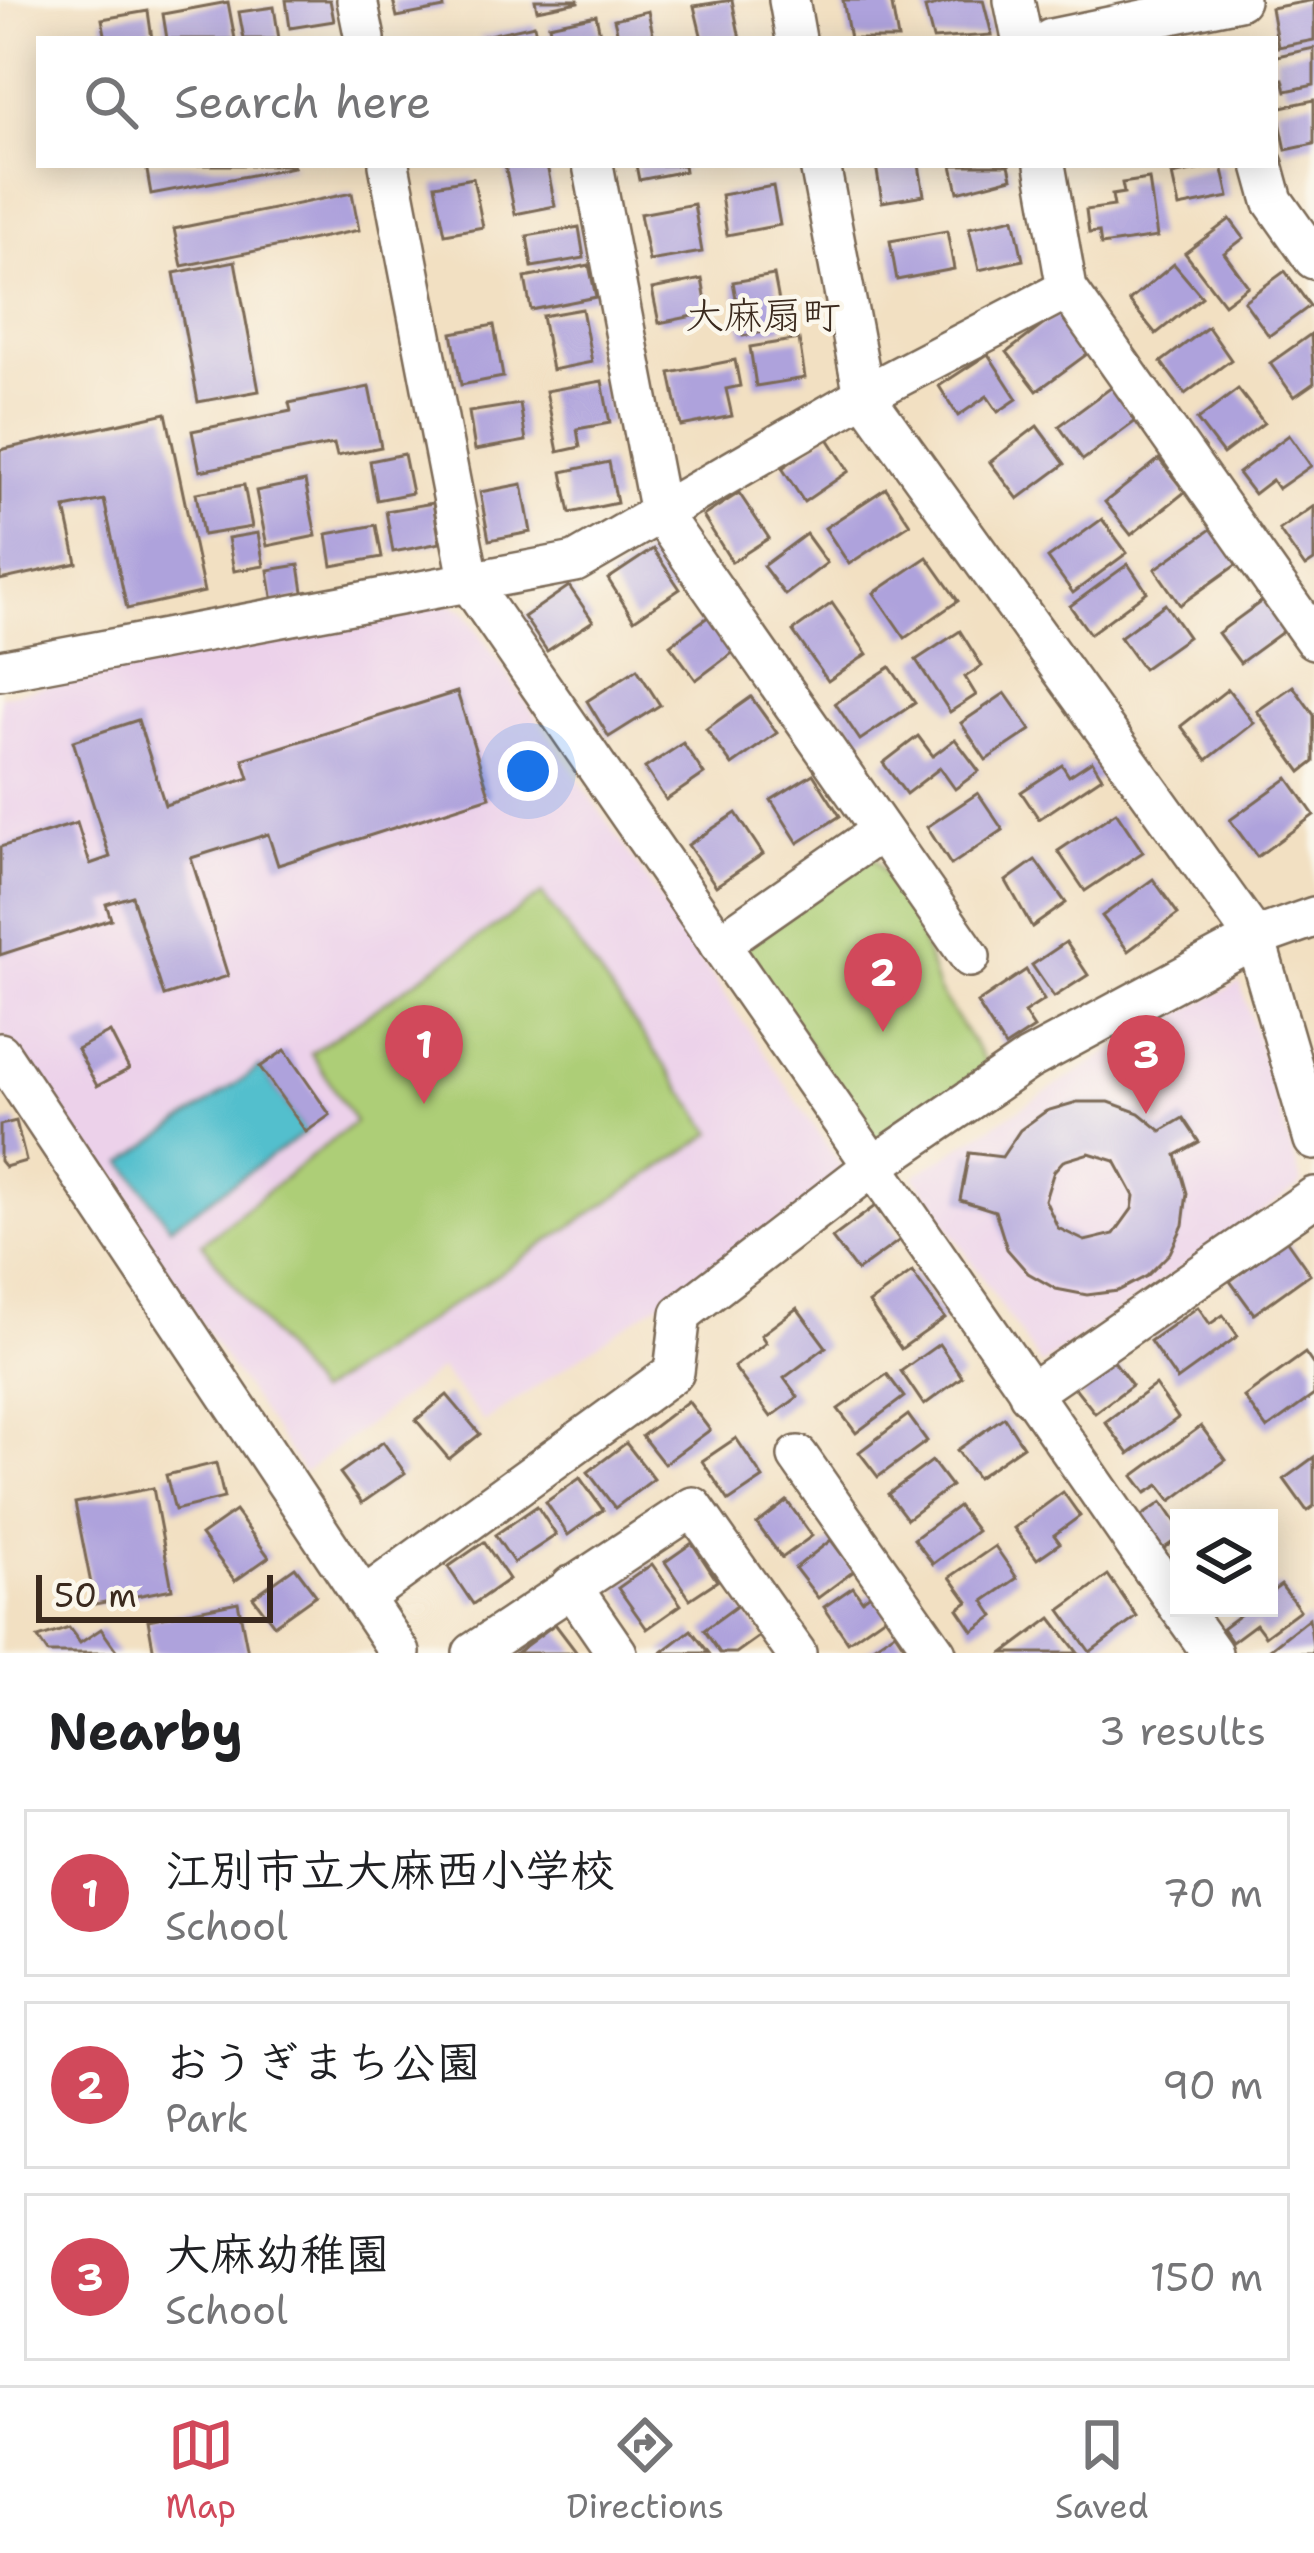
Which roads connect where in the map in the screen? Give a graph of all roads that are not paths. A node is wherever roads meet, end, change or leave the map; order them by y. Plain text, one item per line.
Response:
1 (357, 0) edge
2 (789, 0) edge
3 (1015, 0) edge
4 (1229, 15) edge
5 (364, 36) edge
6 (795, 36) edge
7 (1021, 36) edge
8 (1074, 36) edge
9 (393, 168) edge
10 (593, 168) edge
11 (821, 168) edge
12 (1046, 168) edge
13 (1264, 168) edge
14 (1314, 259) edge
15 (1067, 289) junction
16 (864, 395) junction
17 (660, 513) junction
18 (470, 584) junction
19 (1309, 622) edge
20 (0, 670) edge
21 (881, 832) junction
22 (1314, 917) edge
23 (1256, 938) junction
24 (719, 944) junction
25 (970, 956) dead end
26 (0, 1053) edge
27 (1308, 1150) edge
28 (872, 1167) junction
29 (1314, 1197) edge
30 (1029, 1394) junction
31 (798, 1456) dead end
32 (571, 1586) junction
33 (363, 1598) junction
34 (1192, 1632) edge
35 (400, 1653) edge
36 (473, 1653) edge
37 (617, 1653) edge
38 (796, 1653) edge
39 (936, 1653) edge

1 - 5 street
2 - 6 street
3 - 7 street
4 - 8 street
9 - 18 street
10 - 17 street
11 - 16 street
12 - 15 street
13 - 14 street
15 - 16 street
15 - 19 street
16 - 17 street
16 - 23 street
17 - 18 street
17 - 21 street
18 - 20 street
18 - 24 street
21 - 24 street
21 - 25 street
22 - 23 street
23 - 27 street
23 - 28 street
24 - 28 street
26 - 33 street
28 - 30 street
28 - 33 street
29 - 30 street
30 - 34 street
31 - 39 street
32 - 36 street
32 - 37 street
32 - 38 street
33 - 35 street

